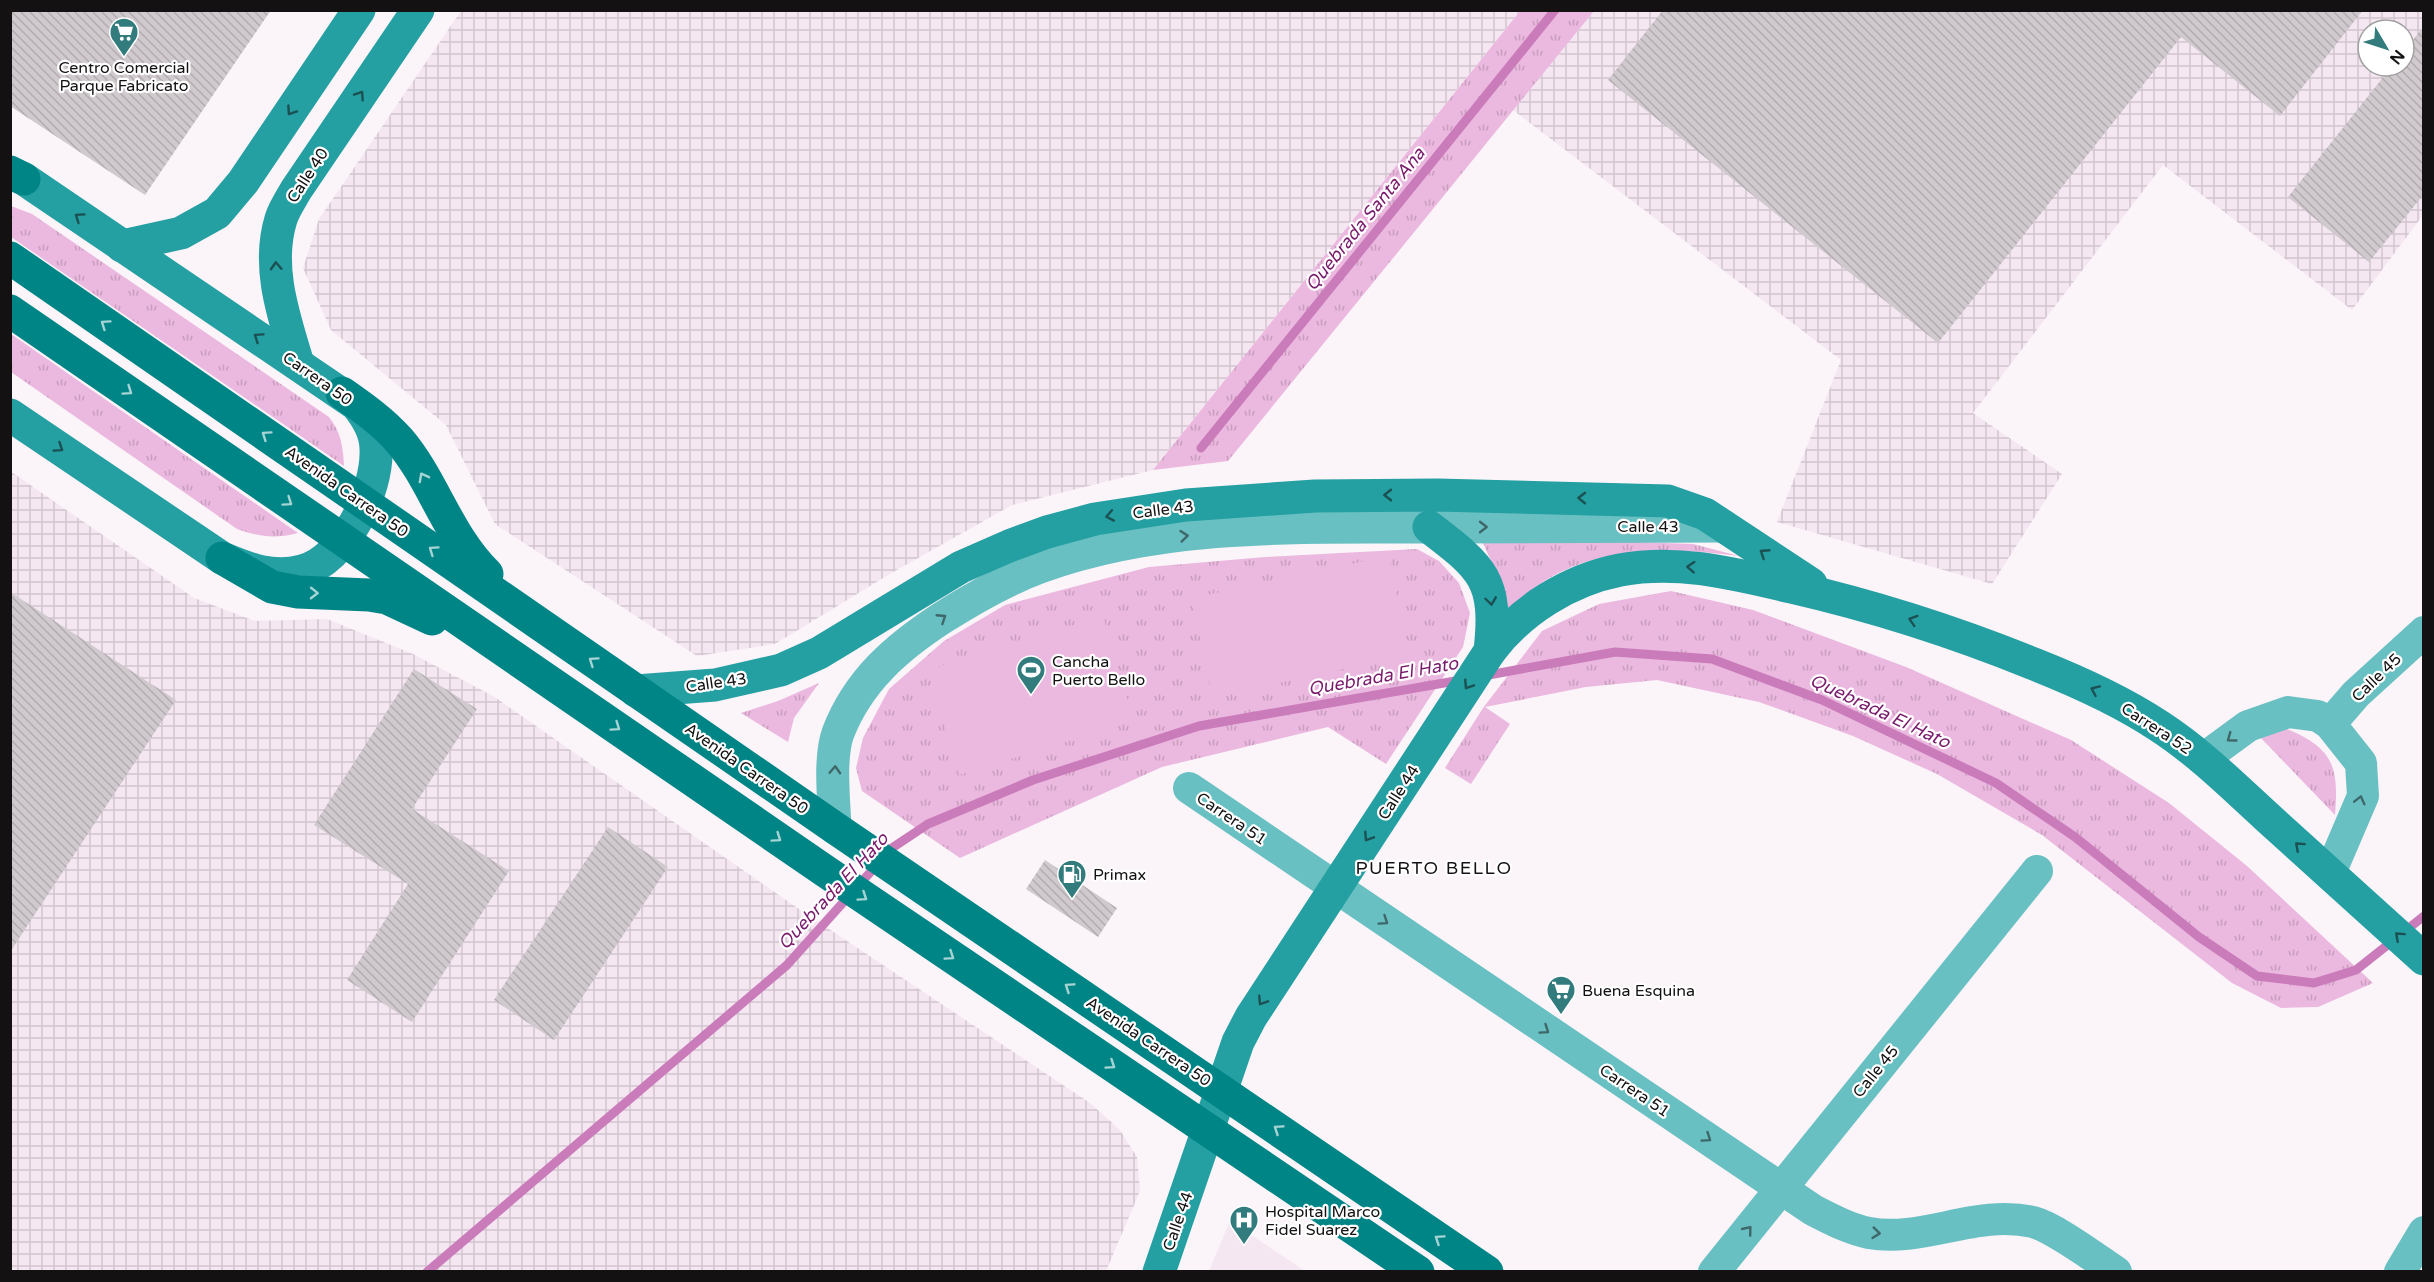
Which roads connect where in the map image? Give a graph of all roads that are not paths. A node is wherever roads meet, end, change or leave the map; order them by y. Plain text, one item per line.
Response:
1 (359, 10) edge
2 (418, 10) edge
3 (14, 173) edge
4 (122, 246) junction
5 (10, 258) edge
6 (10, 310) edge
7 (298, 364) junction
8 (342, 393) junction
9 (10, 415) edge
10 (366, 504) junction
11 (1723, 526) junction
12 (1429, 527) junction
13 (343, 539) junction
14 (222, 558) junction
15 (1830, 596) junction
16 (536, 621) junction
17 (2424, 632) edge
18 (1490, 651) junction
19 (513, 656) junction
20 (636, 691) junction
21 (2330, 724) junction
22 (2203, 759) junction
23 (1189, 788) dead end
24 (842, 833) junction
25 (2037, 871) dead end
26 (2330, 873) junction
27 (1335, 888) junction
28 (2424, 959) edge
29 (1221, 1090) junction
30 (1208, 1131) junction
31 (1782, 1188) junction
32 (2424, 1232) edge
33 (1159, 1272) edge
34 (1418, 1272) edge
35 (1488, 1272) edge
36 (1714, 1272) edge
37 (2116, 1272) edge
38 (2400, 1272) edge

1 -> 4 main road
7 -> 2 main road, Calle 40
4 -> 3 main road, Carrera 50
7 -> 4 main road, Carrera 50
10 -> 5 main road, Avenida Carrera 50
6 -> 13 main road
7 - 8 main road, Carrera 50
8 - 10 main road, Carrera 50
16 -> 8 main road
9 -> 14 main road, Carrera 50
10 - 13 main road, Carrera 50
16 -> 10 main road, Avenida Carrera 50
12 -> 11 street, Calle 43
15 -> 11 main road, Calle 43
11 -> 20 main road, Calle 43
12 -> 18 main road
24 -> 12 street, Calle 43
13 - 14 main road, Carrera 50
13 - 19 main road
14 -> 19 main road
15 -> 18 main road, Calle 44
22 -> 15 main road, Carrera 52
20 -> 16 main road, Avenida Carrera 50
17 - 21 street, Calle 45
18 -> 27 main road, Calle 44
19 -> 30 main road
20 - 24 main road, Avenida Carrera 50
21 -> 22 street
26 -> 21 street
26 -> 22 main road, Carrera 52
23 - 27 street, Carrera 51
29 -> 24 main road, Avenida Carrera 50
25 - 31 street, Calle 45
28 -> 26 main road, Carrera 52
27 -> 29 main road, Calle 44
27 -> 31 street, Carrera 51
29 - 30 main road, Calle 44
35 -> 29 main road, Avenida Carrera 50
30 - 33 main road, Calle 44
30 - 34 main road
36 -> 31 street, Calle 45
31 -> 37 street, Carrera 51
32 - 38 street

